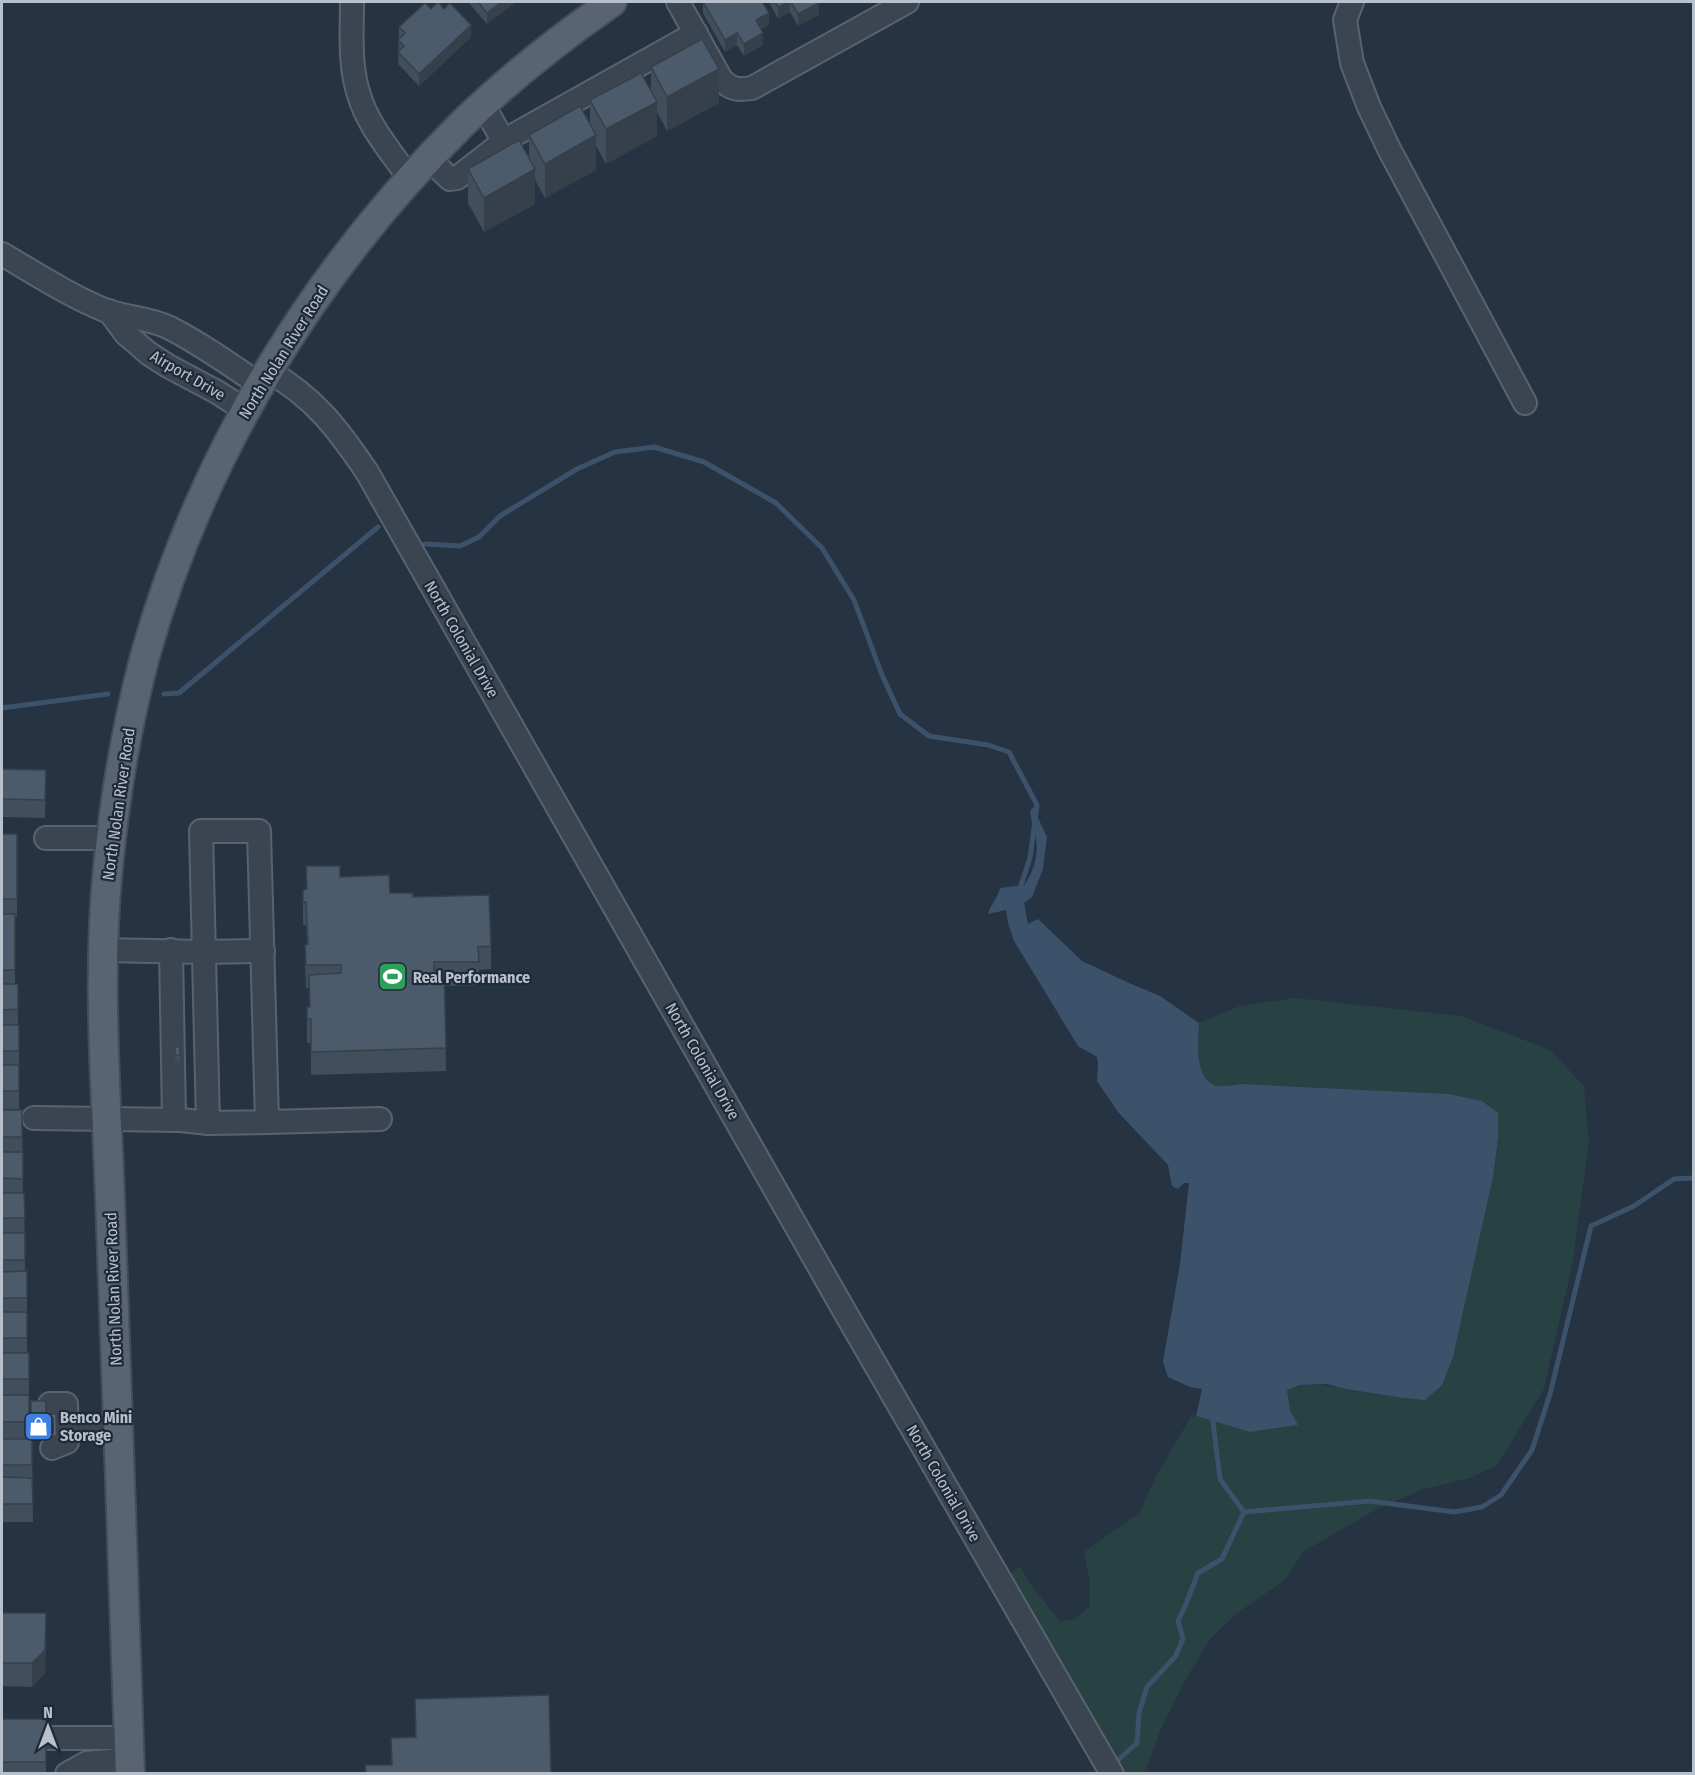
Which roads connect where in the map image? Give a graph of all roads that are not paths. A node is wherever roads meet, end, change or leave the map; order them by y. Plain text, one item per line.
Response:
1 (353, 2) edge
2 (612, 2) edge
3 (678, 2) edge
4 (907, 2) edge
5 (1352, 2) edge
6 (696, 33) junction
7 (483, 105) junction
8 (507, 139) junction
9 (429, 159) junction
10 (410, 179) junction
11 (2, 254) edge
12 (109, 311) junction
13 (264, 378) junction
14 (1525, 403) dead end
15 (245, 410) junction
16 (46, 838) dead end
17 (111, 838) junction
18 (103, 950) junction
19 (171, 950) junction
20 (263, 951) junction
21 (203, 952) junction
22 (38, 1118) dead end
23 (380, 1119) dead end
24 (107, 1120) junction
25 (174, 1120) junction
26 (267, 1122) junction
27 (208, 1123) junction
28 (50, 1404) dead end
29 (117, 1427) junction
30 (67, 1429) junction
31 (52, 1448) dead end
32 (2, 1738) edge
33 (130, 1757) edge
34 (68, 1773) edge
35 (1112, 1773) edge

1 - 10 street
2 - 7 main road, North Nolan River Road
3 - 6 street
4 - 6 street
5 - 14 street
6 - 8 street
7 - 8 street
7 - 9 main road, North Nolan River Road
8 - 9 street
9 - 10 main road, North Nolan River Road
10 - 13 main road, North Nolan River Road
11 - 12 street, Airport Drive
12 - 13 street, Airport Drive
12 - 15 street, Airport Drive
13 - 15 main road, North Nolan River Road
13 - 35 street, North Colonial Drive
15 - 17 main road, North Nolan River Road
16 - 17 street
17 - 18 main road, North Nolan River Road
18 - 19 street
18 - 24 main road, North Nolan River Road
19 - 21 street
19 - 25 street
20 - 21 street
20 - 21 street
20 - 26 street
21 - 27 street
22 - 24 street
23 - 26 street
24 - 25 street
24 - 29 main road, North Nolan River Road
25 - 27 street
26 - 27 street
28 - 30 street
29 - 30 street
29 - 33 main road, North Nolan River Road
30 - 31 street
32 - 33 street
33 - 34 street

